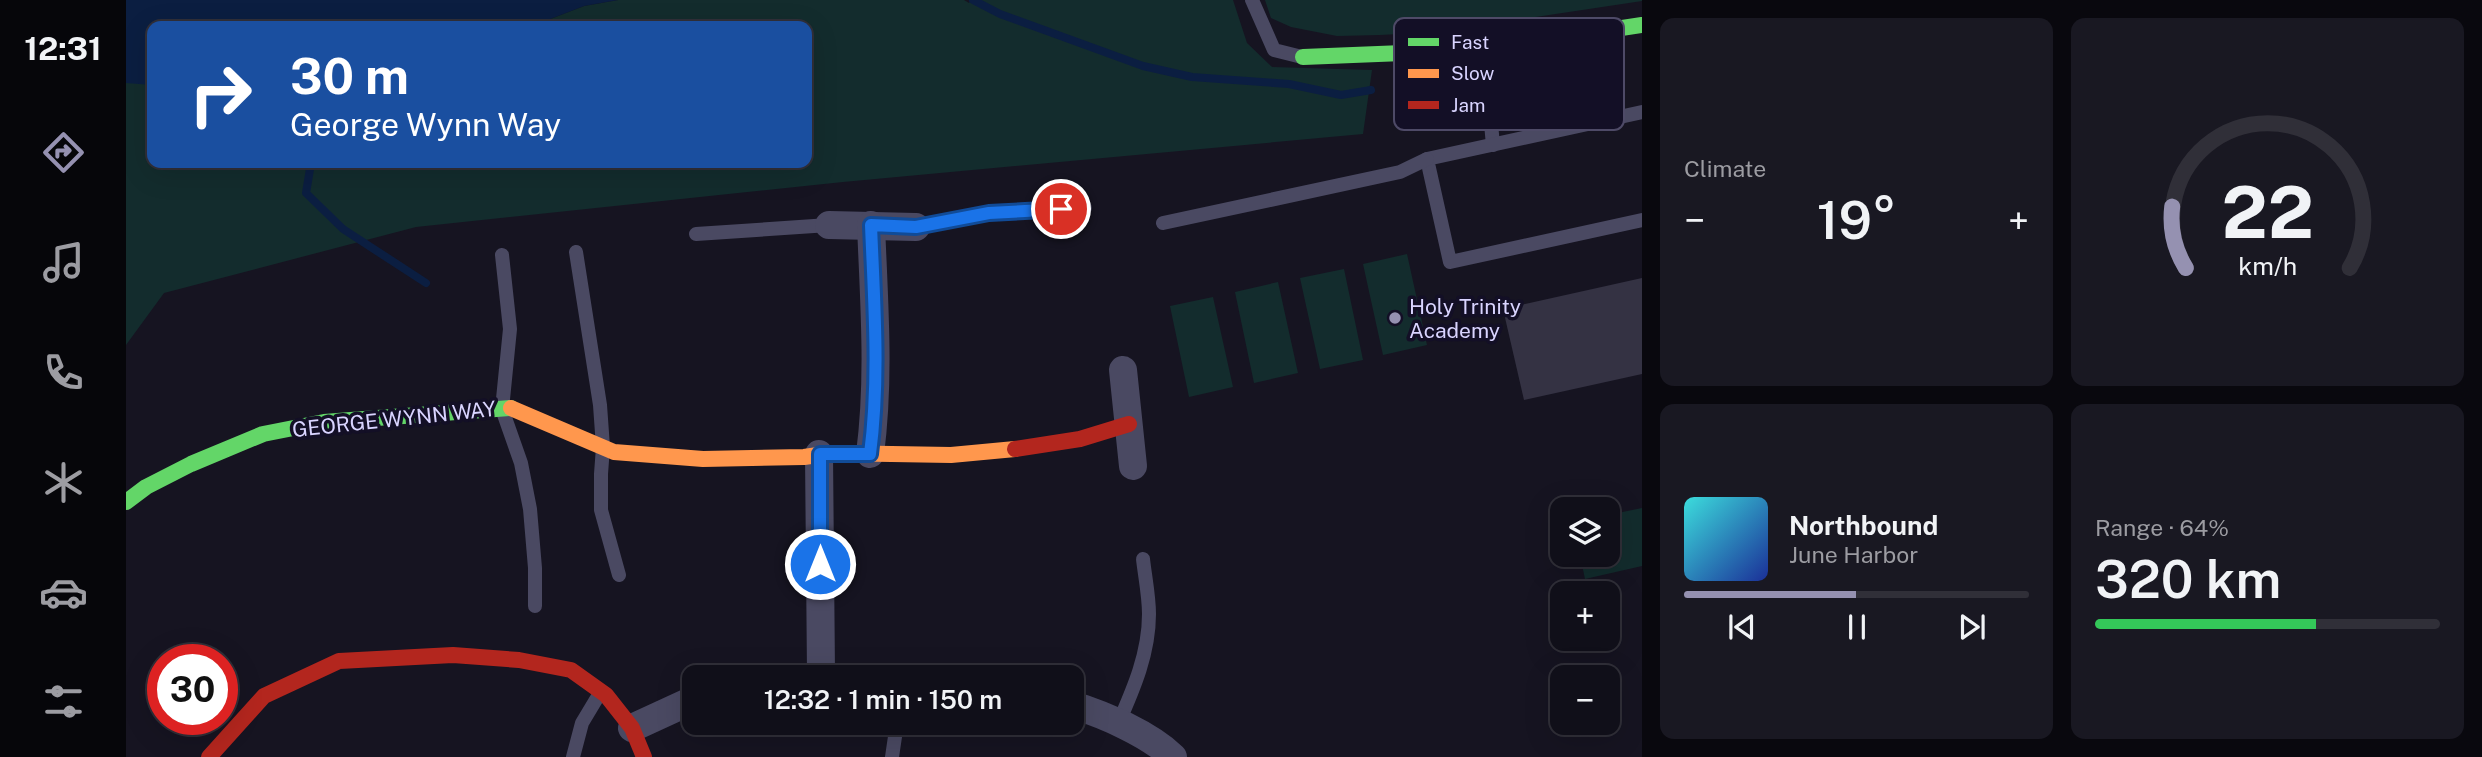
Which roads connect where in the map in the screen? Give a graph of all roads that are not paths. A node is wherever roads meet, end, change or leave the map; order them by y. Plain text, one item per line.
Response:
1 (1252, 0) edge
2 (1642, 25) edge
3 (1624, 28) edge
4 (1394, 53) edge
5 (1303, 57) joint
6 (1642, 112) edge
7 (1624, 116) edge
8 (1491, 130) edge
9 (1561, 130) edge
10 (1493, 145) junction
11 (1427, 159) junction
12 (1085, 208) dead end
13 (1642, 220) edge
14 (1163, 223) dead end
15 (829, 225) joint
16 (871, 225) junction
17 (916, 227) joint
18 (696, 234) dead end
19 (576, 252) dead end
20 (502, 255) dead end
21 (1123, 370) dead end
22 (502, 408) junction
23 (1129, 424) junction
24 (603, 447) junction
25 (820, 454) junction
26 (870, 454) junction
27 (1133, 466) dead end
28 (126, 502) edge
29 (1143, 559) dead end
30 (619, 575) dead end
31 (535, 606) dead end
32 (821, 665) edge
33 (601, 691) junction
34 (682, 705) edge
35 (1084, 710) edge
36 (1118, 724) junction
37 (632, 728) junction
38 (895, 735) edge
39 (209, 757) edge
40 (573, 757) edge
41 (644, 757) edge
42 (892, 757) edge
43 (1173, 757) edge

1 - 5 lane
2 - 3 street
4 - 5 street
6 - 7 lane
8 - 10 lane
9 - 10 lane
10 - 11 lane
11 - 13 lane
11 - 14 lane
12 - 17 lane
15 - 16 street
15 - 18 lane
16 - 17 street
16 - 26 street
19 - 24 lane
20 - 22 lane
21 - 23 street
22 - 24 street, GEORGE WYNN WAY
22 - 28 street, GEORGE WYNN WAY
22 - 31 lane
23 - 26 street, GEORGE WYNN WAY
23 - 27 street
24 - 25 street, GEORGE WYNN WAY
24 - 30 lane
25 - 26 street, GEORGE WYNN WAY
25 - 32 street
29 - 36 lane
33 - 37 street
33 - 39 street
33 - 40 lane
34 - 37 street
35 - 36 street
36 - 43 street
37 - 41 street
38 - 42 lane

